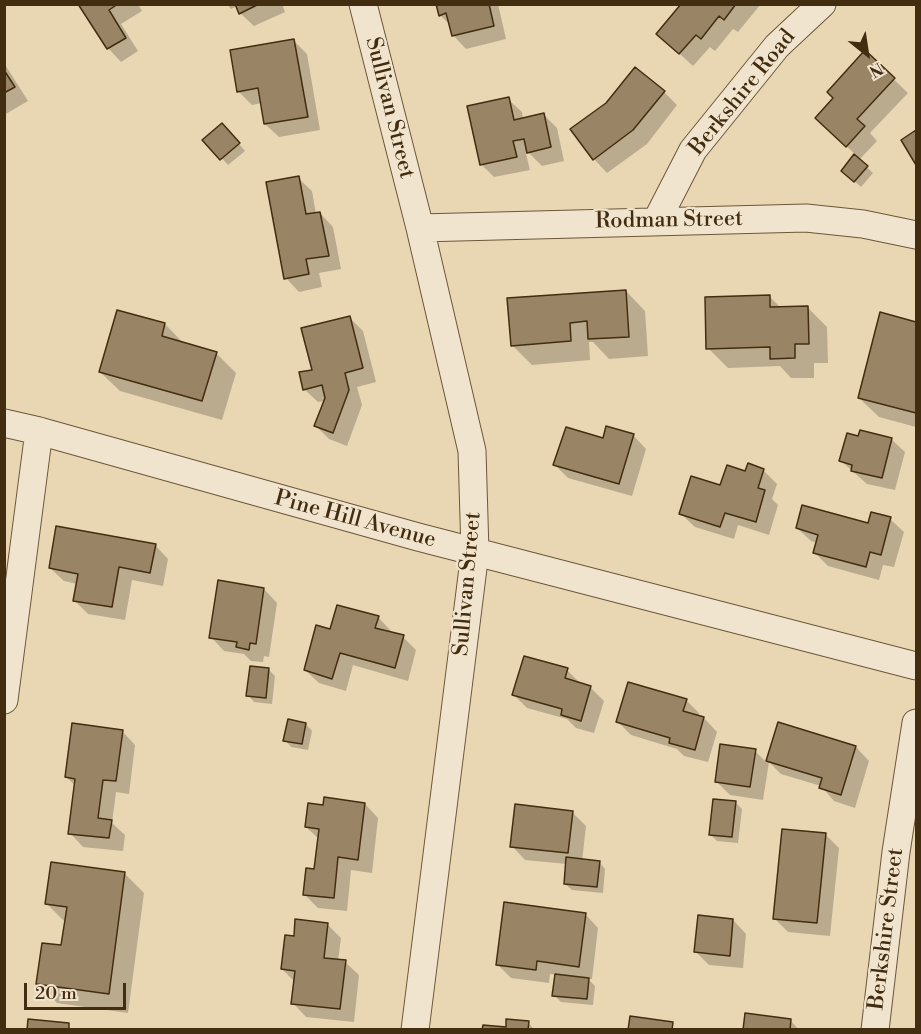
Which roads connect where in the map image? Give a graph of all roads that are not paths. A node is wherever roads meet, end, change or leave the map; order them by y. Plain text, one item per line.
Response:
1 (363, 4) edge
2 (822, 4) edge
3 (657, 220) junction
4 (420, 228) junction
5 (916, 235) edge
6 (4, 423) edge
7 (39, 431) junction
8 (475, 552) junction
9 (916, 666) edge
10 (4, 700) edge
11 (916, 723) edge
12 (415, 1029) edge
13 (875, 1029) edge

1 - 4 street, Sullivan Street
2 - 3 street, Berkshire Road
3 - 4 street, Rodman Street
3 - 5 street, Rodman Street
4 - 8 street, Sullivan Street
6 - 7 street, Pine Hill Avenue
7 - 8 street, Pine Hill Avenue
7 - 10 street
8 - 9 street, Pine Hill Avenue
8 - 12 street, Sullivan Street
11 - 13 street, Berkshire Street

